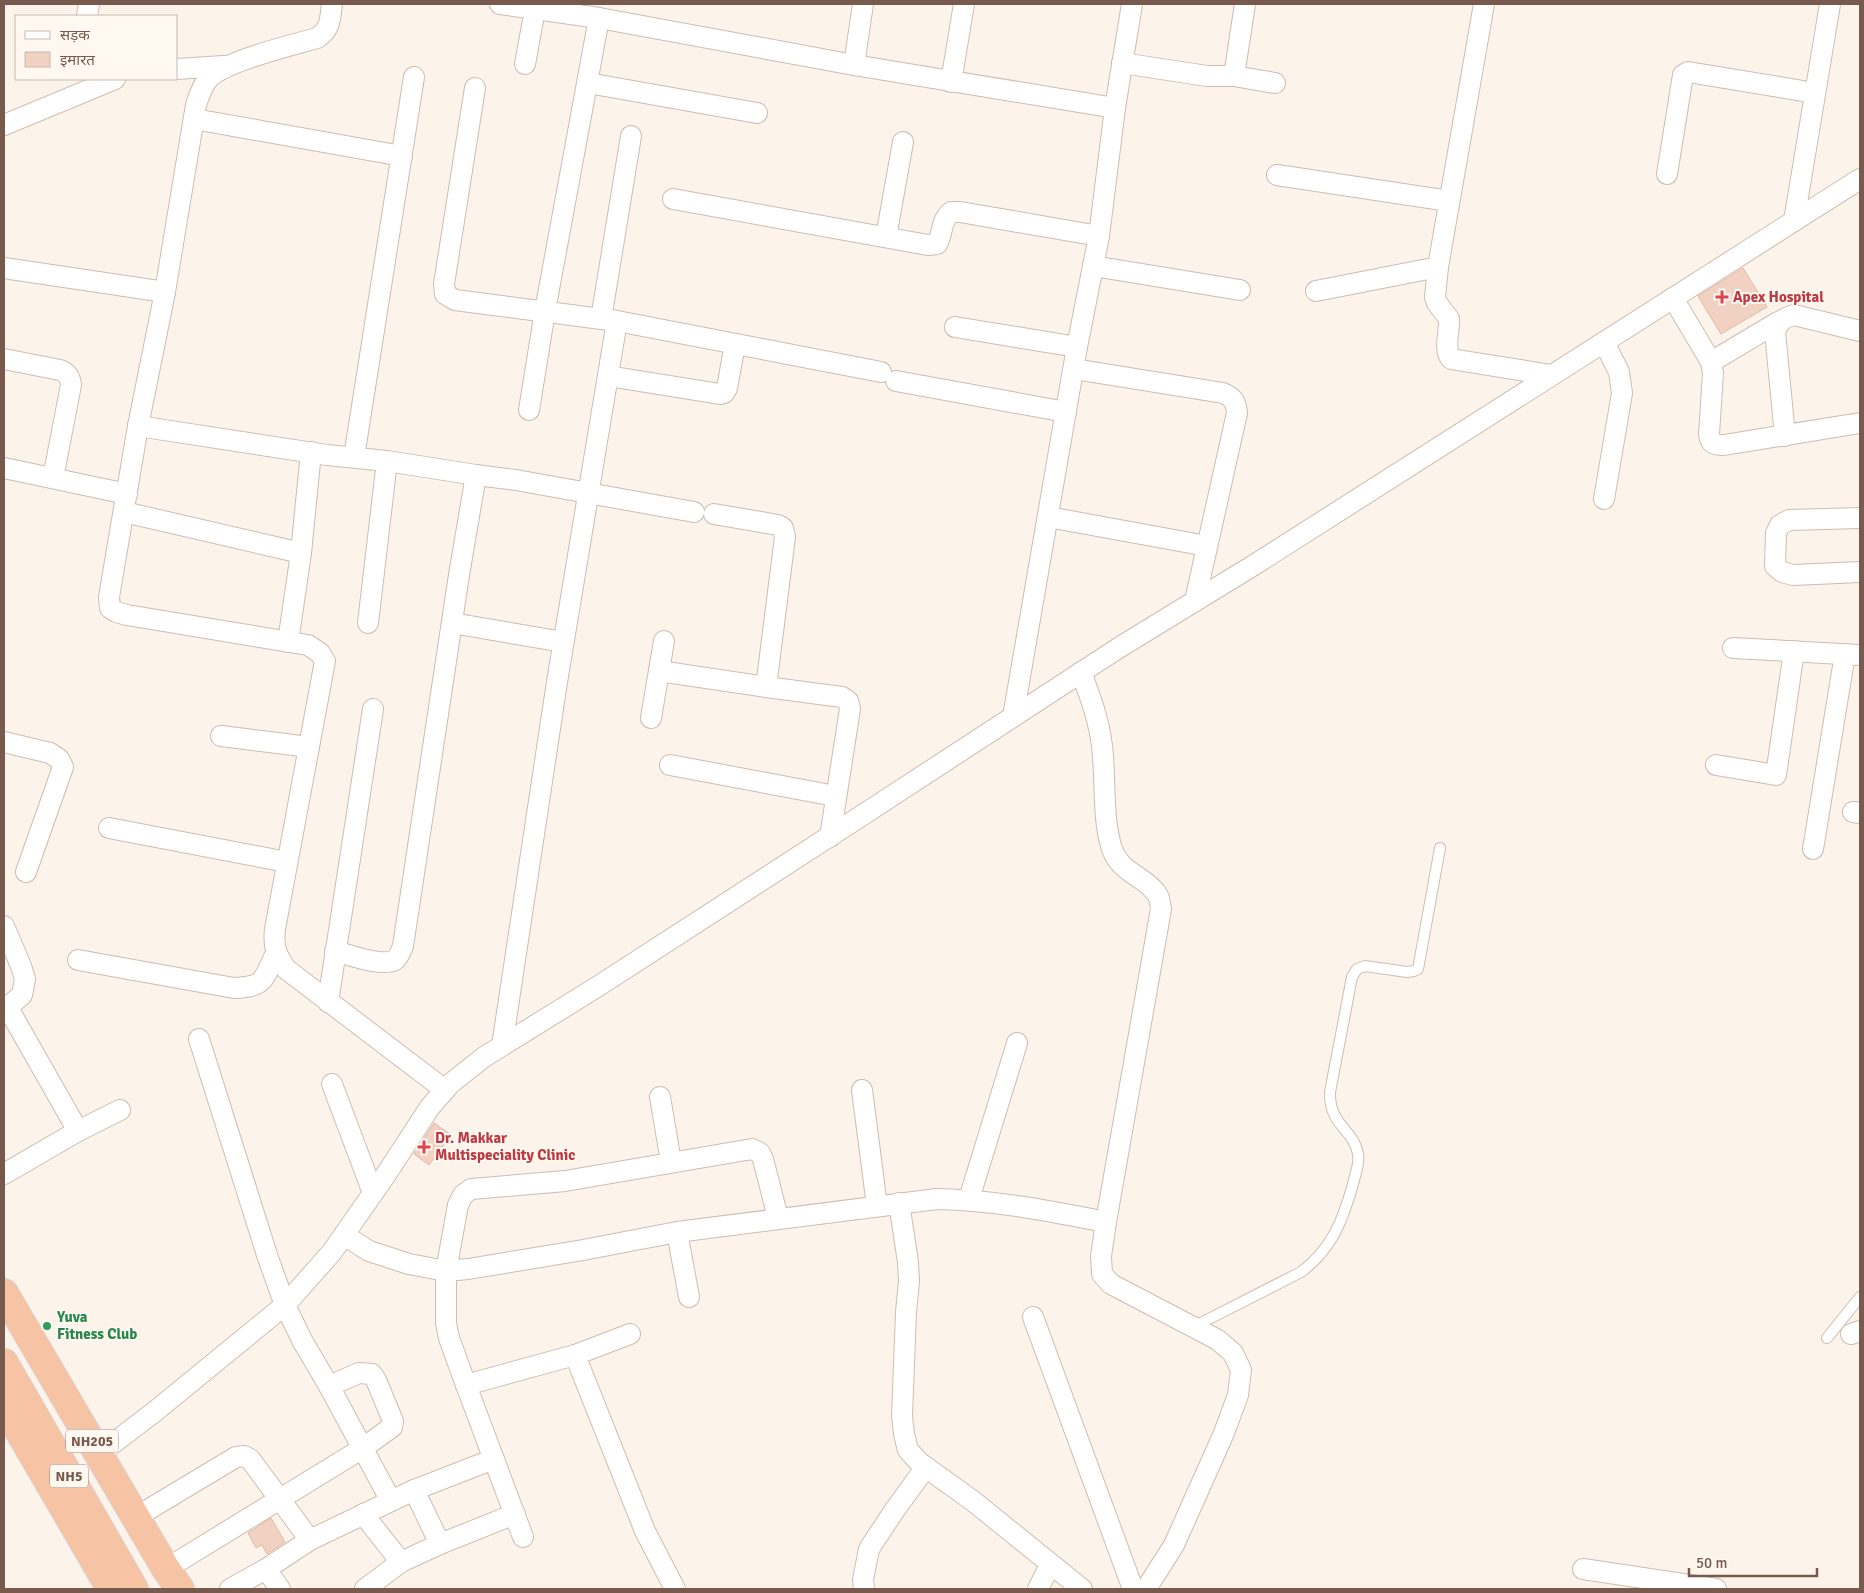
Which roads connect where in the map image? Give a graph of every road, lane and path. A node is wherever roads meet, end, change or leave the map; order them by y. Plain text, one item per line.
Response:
1 (332, 4) edge
2 (500, 4) edge
3 (863, 4) edge
4 (964, 4) edge
5 (1132, 4) edge
6 (1246, 4) edge
7 (1484, 4) edge
8 (1830, 4) edge
9 (535, 6) edge
10 (600, 18) junction
11 (1122, 63) junction
12 (525, 64) dead end
13 (854, 65) junction
14 (224, 66) junction
15 (178, 69) edge
16 (1234, 76) junction
17 (414, 77) dead end
18 (110, 80) edge
19 (951, 82) junction
20 (588, 83) junction
21 (1275, 83) dead end
22 (77, 87) edge
23 (475, 88) dead end
24 (1815, 93) junction
25 (1115, 108) junction
26 (757, 113) dead end
27 (194, 119) junction
28 (4, 125) edge
29 (631, 136) dead end
30 (903, 142) dead end
31 (402, 156) junction
32 (1667, 174) dead end
33 (1277, 176) dead end
34 (1860, 179) edge
35 (673, 199) dead end
36 (1449, 201) junction
37 (1794, 221) junction
38 (1099, 236) junction
39 (886, 237) junction
40 (1093, 266) junction
41 (1438, 267) junction
42 (4, 268) edge
43 (1240, 290) dead end
44 (1316, 291) dead end
45 (165, 292) junction
46 (1672, 298) junction
47 (545, 311) junction
48 (609, 320) junction
49 (1778, 322) junction
50 (955, 327) dead end
51 (1860, 331) edge
52 (1604, 342) junction
53 (735, 344) junction
54 (1077, 347) junction
55 (4, 359) edge
56 (1711, 362) junction
57 (1074, 369) junction
58 (1551, 375) junction
59 (608, 376) junction
60 (529, 410) dead end
61 (1066, 412) junction
62 (1860, 422) edge
63 (138, 426) junction
64 (1785, 436) junction
65 (311, 452) junction
66 (354, 457) junction
67 (386, 461) junction
68 (4, 468) edge
69 (476, 475) junction
70 (53, 478) junction
71 (589, 494) junction
72 (1604, 499) dead end
73 (126, 503) junction
74 (1048, 517) junction
75 (1860, 518) edge
76 (1207, 546) junction
77 (301, 553) junction
78 (1860, 572) edge
79 (1195, 601) junction
80 (368, 623) dead end
81 (452, 623) junction
82 (664, 641) dead end
83 (288, 642) junction
84 (563, 642) junction
85 (1733, 648) dead end
86 (1794, 651) junction
87 (1853, 655) edge
88 (659, 671) junction
89 (1082, 672) junction
90 (766, 687) junction
91 (373, 709) dead end
92 (1013, 717) junction
93 (651, 718) dead end
94 (221, 736) dead end
95 (4, 742) edge
96 (309, 747) junction
97 (670, 765) dead end
98 (1716, 765) dead end
99 (835, 796) junction
100 (109, 828) dead end
101 (830, 836) junction
102 (1440, 848) dead end
103 (1813, 849) dead end
104 (288, 862) junction
105 (26, 872) dead end
106 (4, 926) edge
107 (335, 952) junction
108 (276, 953) junction
109 (78, 960) dead end
110 (328, 1002) junction
111 (6, 1009) edge
112 (199, 1039) dead end
113 (1017, 1043) dead end
114 (502, 1046) junction
115 (332, 1084) dead end
116 (445, 1090) junction
117 (862, 1090) dead end
118 (660, 1097) dead end
119 (120, 1110) dead end
120 (78, 1131) junction
121 (671, 1162) junction
122 (4, 1174) edge
123 (373, 1194) junction
124 (969, 1199) junction
125 (899, 1203) junction
126 (877, 1206) junction
127 (778, 1218) junction
128 (1106, 1222) junction
129 (677, 1232) junction
130 (344, 1235) junction
131 (446, 1271) junction
132 (4, 1293) edge
133 (1860, 1296) edge
134 (689, 1297) dead end
135 (285, 1305) junction
136 (1033, 1317) dead end
137 (4, 1322) edge
138 (1192, 1328) junction
139 (630, 1334) dead end
140 (1827, 1338) dead end
141 (575, 1355) junction
142 (4, 1363) edge
143 (330, 1386) junction
144 (466, 1386) junction
145 (4, 1406) edge
146 (363, 1448) junction
147 (99, 1454) junction
148 (494, 1459) junction
149 (926, 1467) junction
150 (414, 1490) junction
151 (279, 1500) junction
152 (391, 1501) junction
153 (362, 1514) junction
154 (515, 1514) junction
155 (136, 1517) junction
156 (523, 1537) dead end
157 (310, 1540) junction
158 (440, 1544) junction
159 (400, 1562) junction
160 (1050, 1565) junction
161 (266, 1569) junction
162 (1583, 1569) dead end
163 (168, 1582) edge
164 (1640, 1584) edge
165 (111, 1589) edge
166 (134, 1589) edge
167 (230, 1589) edge
168 (280, 1589) edge
169 (365, 1589) edge
170 (675, 1589) edge
171 (864, 1589) edge
172 (1038, 1589) edge
173 (1082, 1589) edge
174 (1133, 1589) edge
175 (1146, 1589) edge
176 (1716, 1589) edge

1 - 14 street
2 - 9 street
3 - 13 street
4 - 19 street
5 - 11 street
6 - 16 street
7 - 36 street
8 - 24 street
9 - 10 street
9 - 12 street
10 - 13 street
10 - 20 street
11 - 16 street
11 - 25 street
13 - 19 street
14 - 15 street
14 - 27 street
16 - 21 street
17 - 31 street
18 - 22 street
19 - 25 street
20 - 26 street
20 - 47 street
22 - 28 street
23 - 47 street
24 - 32 street
24 - 37 street
25 - 38 street
27 - 31 street
27 - 45 street
29 - 48 street
30 - 39 street
31 - 66 street
33 - 36 street
34 - 37 street
35 - 39 street
36 - 41 street
37 - 46 street
38 - 39 street
38 - 40 street
40 - 43 street
40 - 54 street
41 - 44 street
41 - 58 street
42 - 45 street
45 - 63 street
46 - 52 street
46 - 56 street
47 - 48 street
47 - 60 street
48 - 53 street
48 - 59 street
49 - 51 street
49 - 56 street
49 - 64 street
50 - 54 street
52 - 58 street
52 - 72 street
53 - 59 street
53 - 61 street
54 - 57 street
55 - 70 street
56 - 64 street
57 - 61 street
57 - 76 street
58 - 79 street
59 - 71 street
61 - 74 street
62 - 64 street
63 - 65 street
63 - 73 street
65 - 66 street
65 - 77 street
66 - 67 street
67 - 69 street
67 - 80 street
68 - 70 street
69 - 71 street
69 - 81 street
70 - 73 street
71 - 84 street
71 - 90 street
73 - 77 street
73 - 83 street
74 - 76 street
74 - 92 street
75 - 78 street
76 - 79 street
77 - 83 street
79 - 89 street
81 - 84 street
81 - 107 street
82 - 88 street
83 - 96 street
84 - 114 street
85 - 86 street
86 - 87 street
86 - 98 street
87 - 103 street
88 - 90 street
88 - 93 street
89 - 92 street
89 - 128 street
90 - 99 street
91 - 107 street
92 - 101 street
94 - 96 street
95 - 105 street
96 - 104 street
97 - 99 street
99 - 101 street
100 - 104 street
101 - 114 street
102 - 138 lane
104 - 108 street
106 - 111 street
107 - 110 street
108 - 109 street
108 - 110 street
110 - 116 street
111 - 120 street
112 - 135 street
113 - 124 street
114 - 116 street
115 - 123 street
116 - 123 street
117 - 126 street
118 - 121 street
119 - 120 street
120 - 122 street
121 - 127 street
121 - 131 street
123 - 130 street
124 - 125 street
124 - 128 street
125 - 126 street
125 - 149 street
126 - 127 street
127 - 129 street
128 - 138 street
129 - 131 street
129 - 134 street
130 - 131 street
130 - 135 street
131 - 144 street
132 - 147 highway, NH205
133 - 140 lane
135 - 143 street
135 - 147 street
136 - 174 street
137 - 163 highway, NH5
138 - 175 street
139 - 141 street
141 - 144 street
141 - 170 street
142 - 166 highway, NH5
143 - 146 street
143 - 146 street
144 - 148 street
145 - 165 highway
146 - 151 street
146 - 152 street
147 - 155 highway, NH205
148 - 150 street
148 - 154 street
149 - 160 street
149 - 171 street
150 - 152 street
150 - 158 street
151 - 155 street
151 - 157 street
151 - 163 street
152 - 153 street
153 - 157 street
153 - 159 street
154 - 156 street
154 - 158 street
155 - 163 highway, NH205
157 - 161 street
158 - 159 street
159 - 169 street
160 - 172 street
160 - 173 street
161 - 167 street
161 - 168 street
162 - 164 street
164 - 176 street

